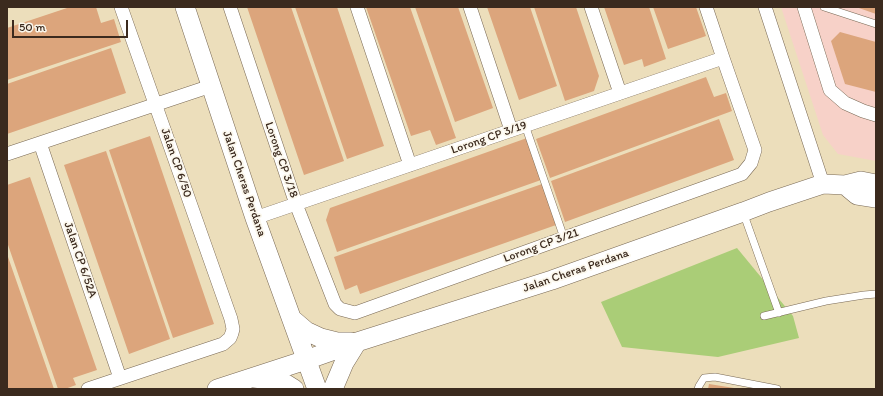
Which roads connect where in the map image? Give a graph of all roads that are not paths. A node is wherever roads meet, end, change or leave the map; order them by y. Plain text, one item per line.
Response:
1 (121, 7) edge
2 (185, 7) edge
3 (230, 7) edge
4 (357, 7) edge
5 (470, 7) edge
6 (591, 7) edge
7 (706, 7) edge
8 (765, 7) edge
9 (804, 7) edge
10 (824, 7) edge
11 (876, 24) edge
12 (723, 58) junction
13 (211, 86) junction
14 (620, 93) junction
15 (155, 104) junction
16 (876, 114) edge
17 (525, 125) junction
18 (512, 130) junction
19 (40, 143) junction
20 (7, 154) edge
21 (410, 165) junction
22 (823, 184) junction
23 (876, 184) edge
24 (845, 185) junction
25 (876, 198) edge
26 (296, 204) junction
27 (743, 212) junction
28 (255, 218) junction
29 (564, 238) junction
30 (876, 294) edge
31 (340, 309) joint
32 (779, 313) junction
33 (764, 316) dead end
34 (292, 319) junction
35 (357, 342) junction
36 (306, 360) junction
37 (120, 378) junction
38 (250, 378) junction
39 (88, 389) edge
40 (217, 389) edge
41 (294, 389) edge
42 (317, 389) edge
43 (333, 389) edge
44 (698, 389) edge
45 (777, 389) edge

1 - 15 street, Jalan CP 6/50
2 - 13 street, Jalan Cheras Perdana
3 - 26 street, Lorong CP 3/18
4 - 21 street
5 - 18 street
6 - 14 street
7 - 12 street
8 - 22 street
9 - 16 street
10 - 11 lane
12 - 14 street, Lorong CP 3/19
12 - 29 street, Lorong CP 3/21
13 - 15 street
13 - 28 street, Jalan Cheras Perdana
14 - 17 street, Lorong CP 3/19
15 - 19 street
15 - 37 street, Jalan CP 6/50
17 - 18 street, Lorong CP 3/19
17 - 29 lane
18 - 21 street, Lorong CP 3/19
19 - 20 street
19 - 37 street, Jalan CP 6/52A
21 - 26 street, Lorong CP 3/19
22 - 24 street, Jalan Cheras Perdana
22 - 27 street, Jalan Cheras Perdana
23 - 24 street, Jalan Cheras Perdana
24 - 25 street, Jalan Cheras Perdana
26 - 28 street, Lorong CP 3/19
26 - 31 street, Lorong CP 3/18
27 - 32 lane
27 - 35 street, Jalan Cheras Perdana
28 - 34 street, Jalan Cheras Perdana
29 - 31 street, Lorong CP 3/21
30 - 32 lane
32 - 33 lane
34 - 35 street
34 - 36 street, Jalan Cheras Perdana
35 - 36 street, Jalan Cheras Perdana
35 - 43 street
36 - 38 street, Jalan Cheras Perdana
36 - 42 street, Jalan Cheras Perdana
37 - 39 street
38 - 40 street, Jalan Cheras Perdana
38 - 41 street
44 - 45 lane

